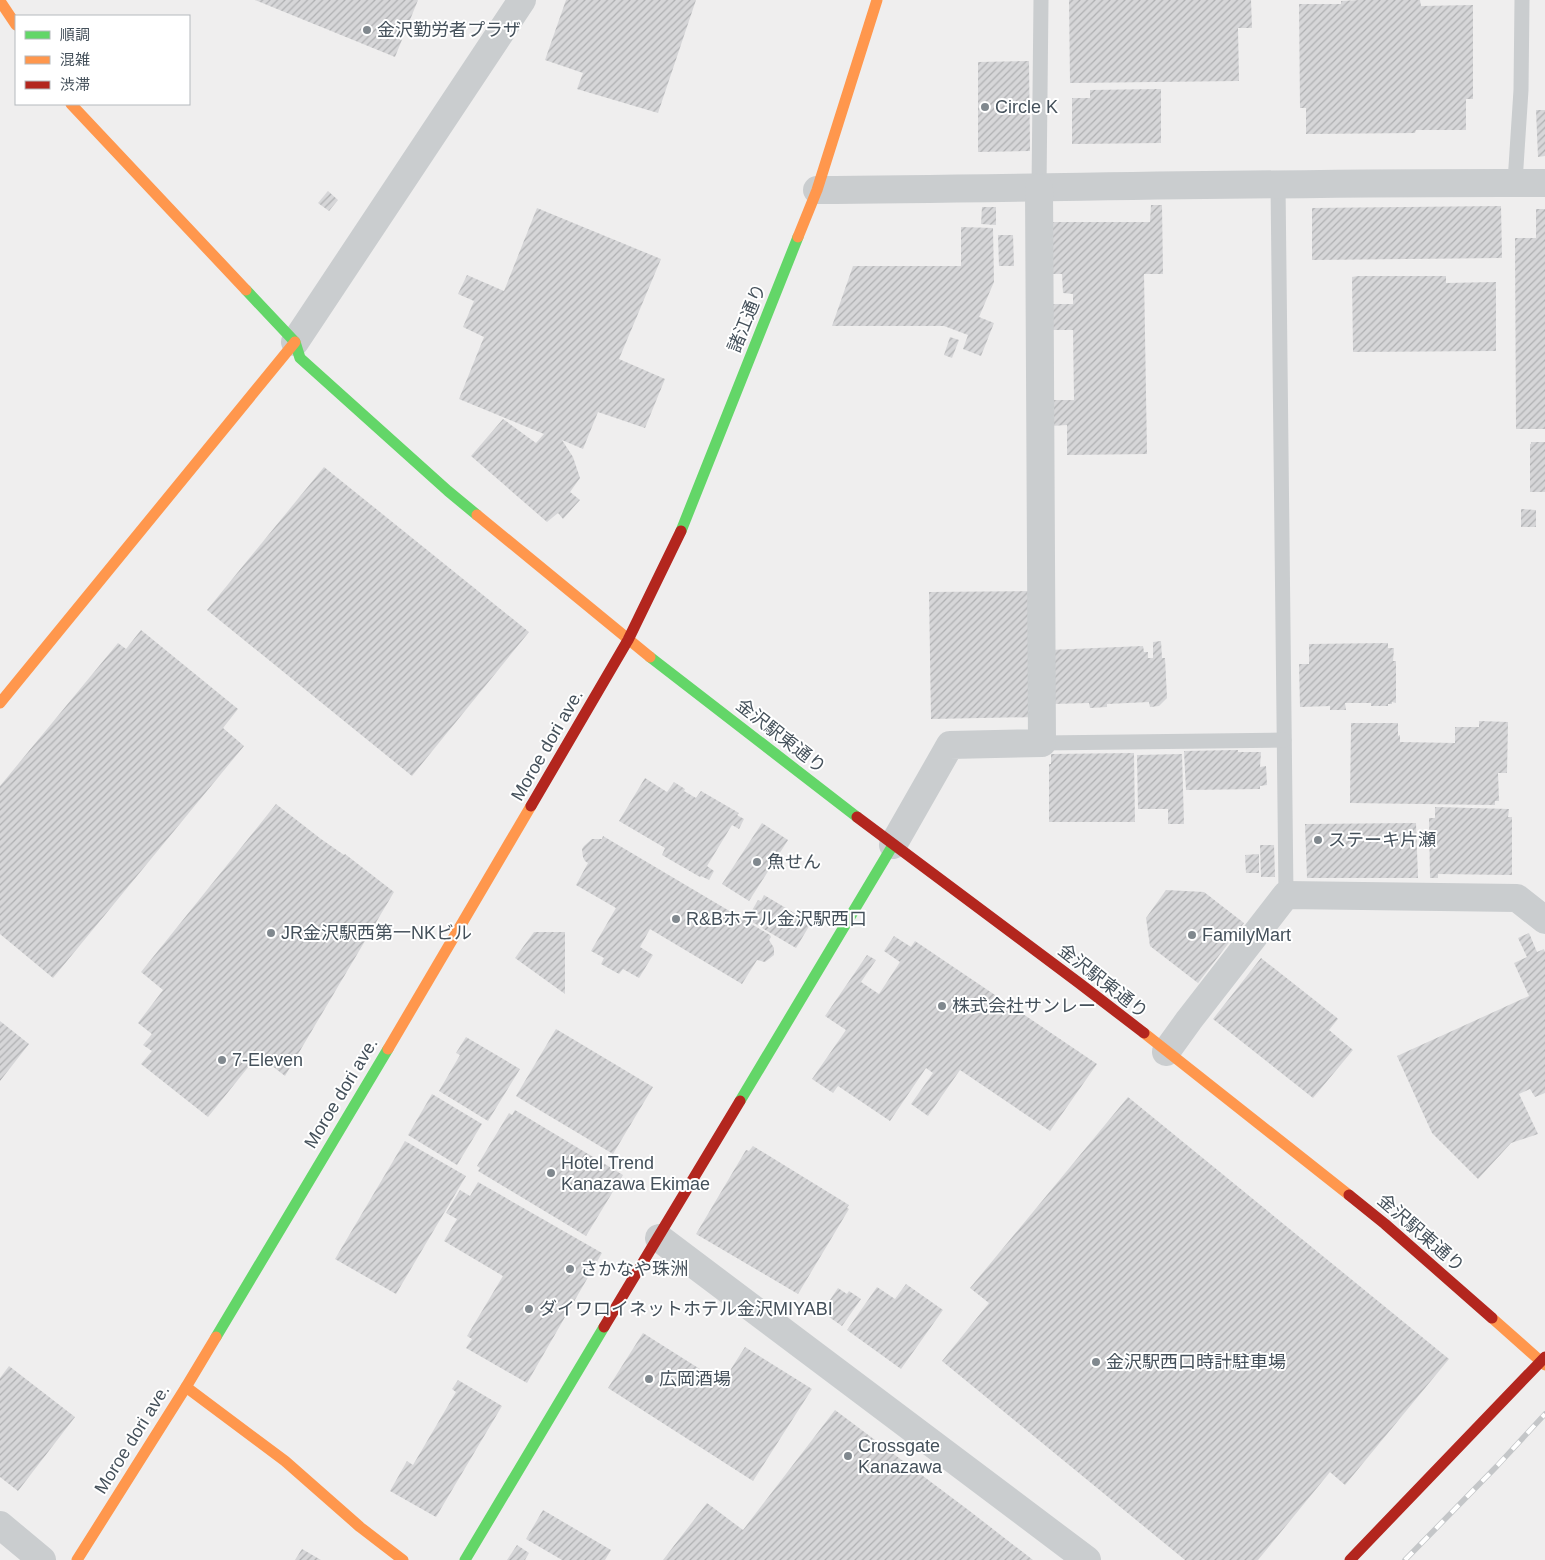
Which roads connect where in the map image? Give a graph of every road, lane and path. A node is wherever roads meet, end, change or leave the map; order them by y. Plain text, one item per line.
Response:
1 (522, 0) edge
2 (877, 0) edge
3 (1041, 0) edge
4 (1522, 0) edge
5 (0, 1) edge
6 (15, 24) edge
7 (72, 105) edge
8 (1516, 182) junction
9 (1545, 182) edge
10 (1278, 184) junction
11 (1039, 188) junction
12 (817, 190) junction
13 (295, 342) junction
14 (628, 640) junction
15 (0, 704) edge
16 (1284, 740) junction
17 (1042, 743) junction
18 (893, 845) junction
19 (1286, 895) junction
20 (1545, 920) edge
21 (1166, 1052) junction
22 (659, 1238) junction
23 (1544, 1361) edge
24 (186, 1387) junction
25 (0, 1525) edge
26 (42, 1560) edge
27 (77, 1560) edge
28 (403, 1560) edge
29 (466, 1560) edge
30 (1087, 1560) edge
31 (1350, 1560) edge

1 - 13 street
2 - 12 street, 諸江通り
3 - 11 lane
4 - 8 lane
5 - 6 street
7 - 13 street, 金沢駅東通り
8 - 9 street
8 - 10 street
10 - 11 street
10 - 16 lane
11 - 12 street
11 - 17 street
12 - 14 street, 諸江通り
13 - 14 street, 金沢駅東通り
13 - 15 street
14 - 18 street, 金沢駅東通り
14 - 24 street, Moroe dori ave.
16 - 17 lane
16 - 19 lane
17 - 18 street
18 - 21 street, 金沢駅東通り
18 - 22 street
19 - 20 street
19 - 21 street
21 - 23 street, 金沢駅東通り
22 - 29 street
22 - 30 street
23 - 31 street
24 - 27 street, Moroe dori ave.
24 - 28 street
25 - 26 street

